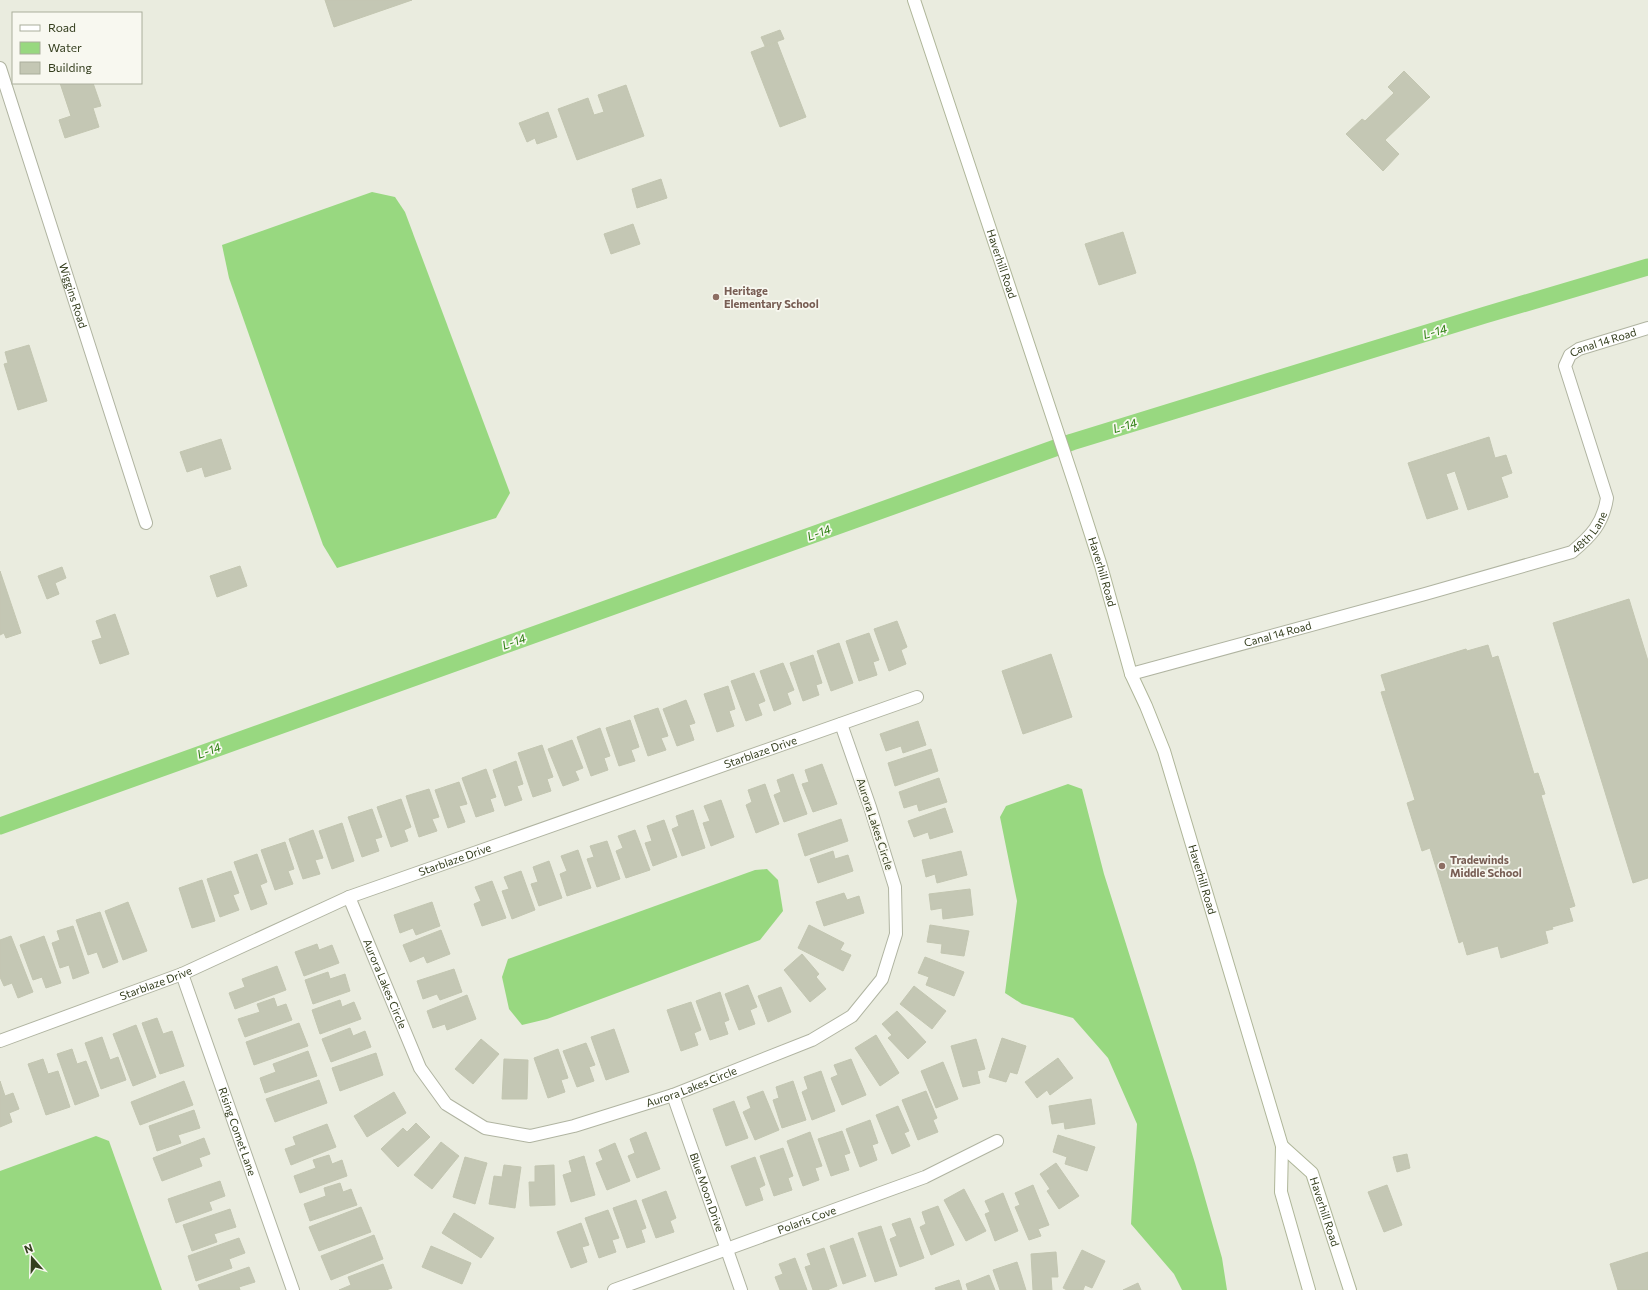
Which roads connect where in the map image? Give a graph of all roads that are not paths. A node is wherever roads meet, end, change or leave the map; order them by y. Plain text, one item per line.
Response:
1 (914, 0) edge
2 (0, 68) edge
3 (1648, 328) edge
4 (1566, 366) joint
5 (146, 523) dead end
6 (1425, 594) joint
7 (1131, 674) junction
8 (917, 697) dead end
9 (841, 724) junction
10 (349, 897) junction
11 (182, 974) junction
12 (0, 1041) edge
13 (673, 1095) junction
14 (997, 1141) dead end
15 (1282, 1146) junction
16 (726, 1250) junction
17 (293, 1290) edge
18 (614, 1290) edge
19 (741, 1290) edge
20 (1309, 1290) edge
21 (1350, 1290) edge

1 - 7 street, Haverhill Road
2 - 5 street, Wiggins Road
3 - 4 street, Canal 14 Road
4 - 6 street, 48th Lane
6 - 7 street, Canal 14 Road
7 - 15 street, Haverhill Road
8 - 9 street, Starblaze Drive
9 - 10 street, Starblaze Drive
9 - 13 street, Aurora Lakes Circle
10 - 11 street, Starblaze Drive
10 - 13 street, Aurora Lakes Circle
11 - 12 street, Starblaze Drive
11 - 17 street, Rising Comet Lane
13 - 16 street, Blue Moon Drive
14 - 16 street, Polaris Cove
15 - 20 street, Haverhill Road
15 - 21 street, Haverhill Road
16 - 18 street, Polaris Cove
16 - 19 street, Blue Moon Drive

